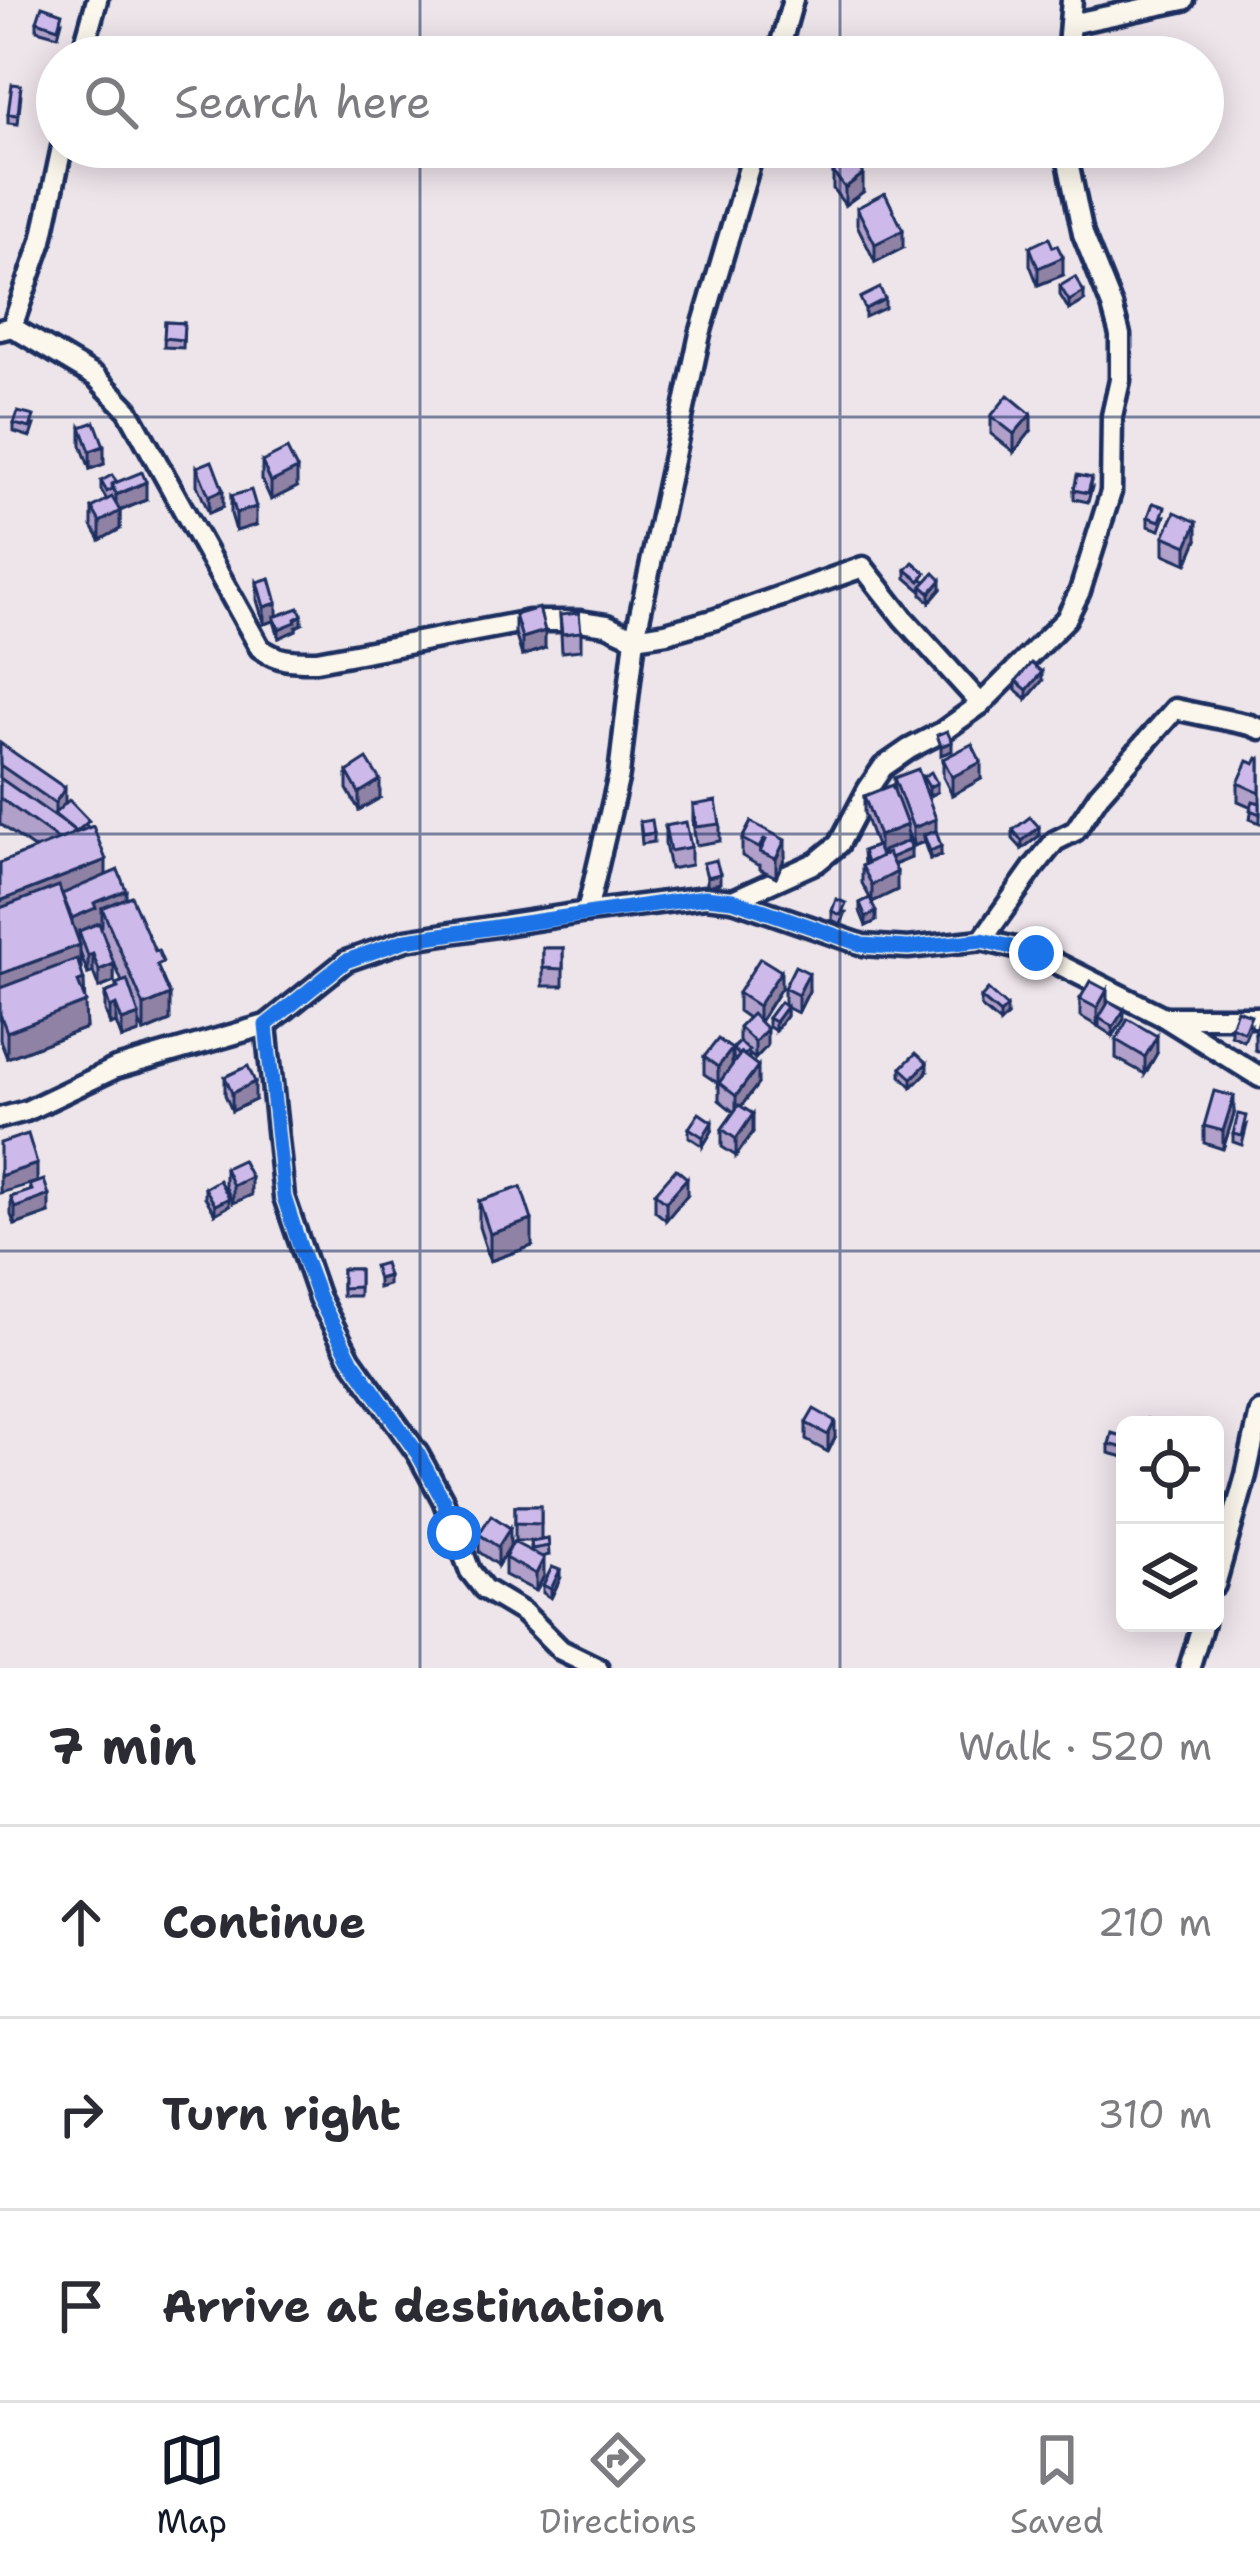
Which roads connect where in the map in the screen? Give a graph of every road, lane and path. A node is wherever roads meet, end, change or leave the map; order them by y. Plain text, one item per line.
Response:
1 (97, 0) edge
2 (793, 0) edge
3 (1072, 0) edge
4 (1184, 0) edge
5 (1070, 24) junction
6 (87, 36) edge
7 (783, 36) edge
8 (1069, 36) edge
9 (58, 168) edge
10 (749, 168) edge
11 (1069, 168) edge
12 (6, 328) edge
13 (635, 638) junction
14 (981, 704) junction
15 (1260, 729) edge
16 (733, 900) junction
17 (587, 912) junction
18 (982, 940) junction
19 (1164, 1017) junction
20 (1260, 1017) edge
21 (266, 1025) junction
22 (1260, 1077) edge
23 (0, 1118) edge
24 (1260, 1412) edge
25 (1224, 1553) edge
26 (1200, 1632) edge
27 (559, 1659) edge
28 (588, 1667) edge
29 (1189, 1668) edge

1 - 6 street
2 - 7 street
3 - 5 street
4 - 5 street
5 - 8 street
9 - 12 street
10 - 13 street
11 - 14 street
12 - 13 street
13 - 14 street
13 - 17 street
14 - 16 street
15 - 18 street
16 - 17 street
16 - 18 street
17 - 21 street
18 - 19 street
19 - 20 street
19 - 22 street
21 - 23 street
21 - 27 street
24 - 25 street
26 - 29 street
27 - 28 street

